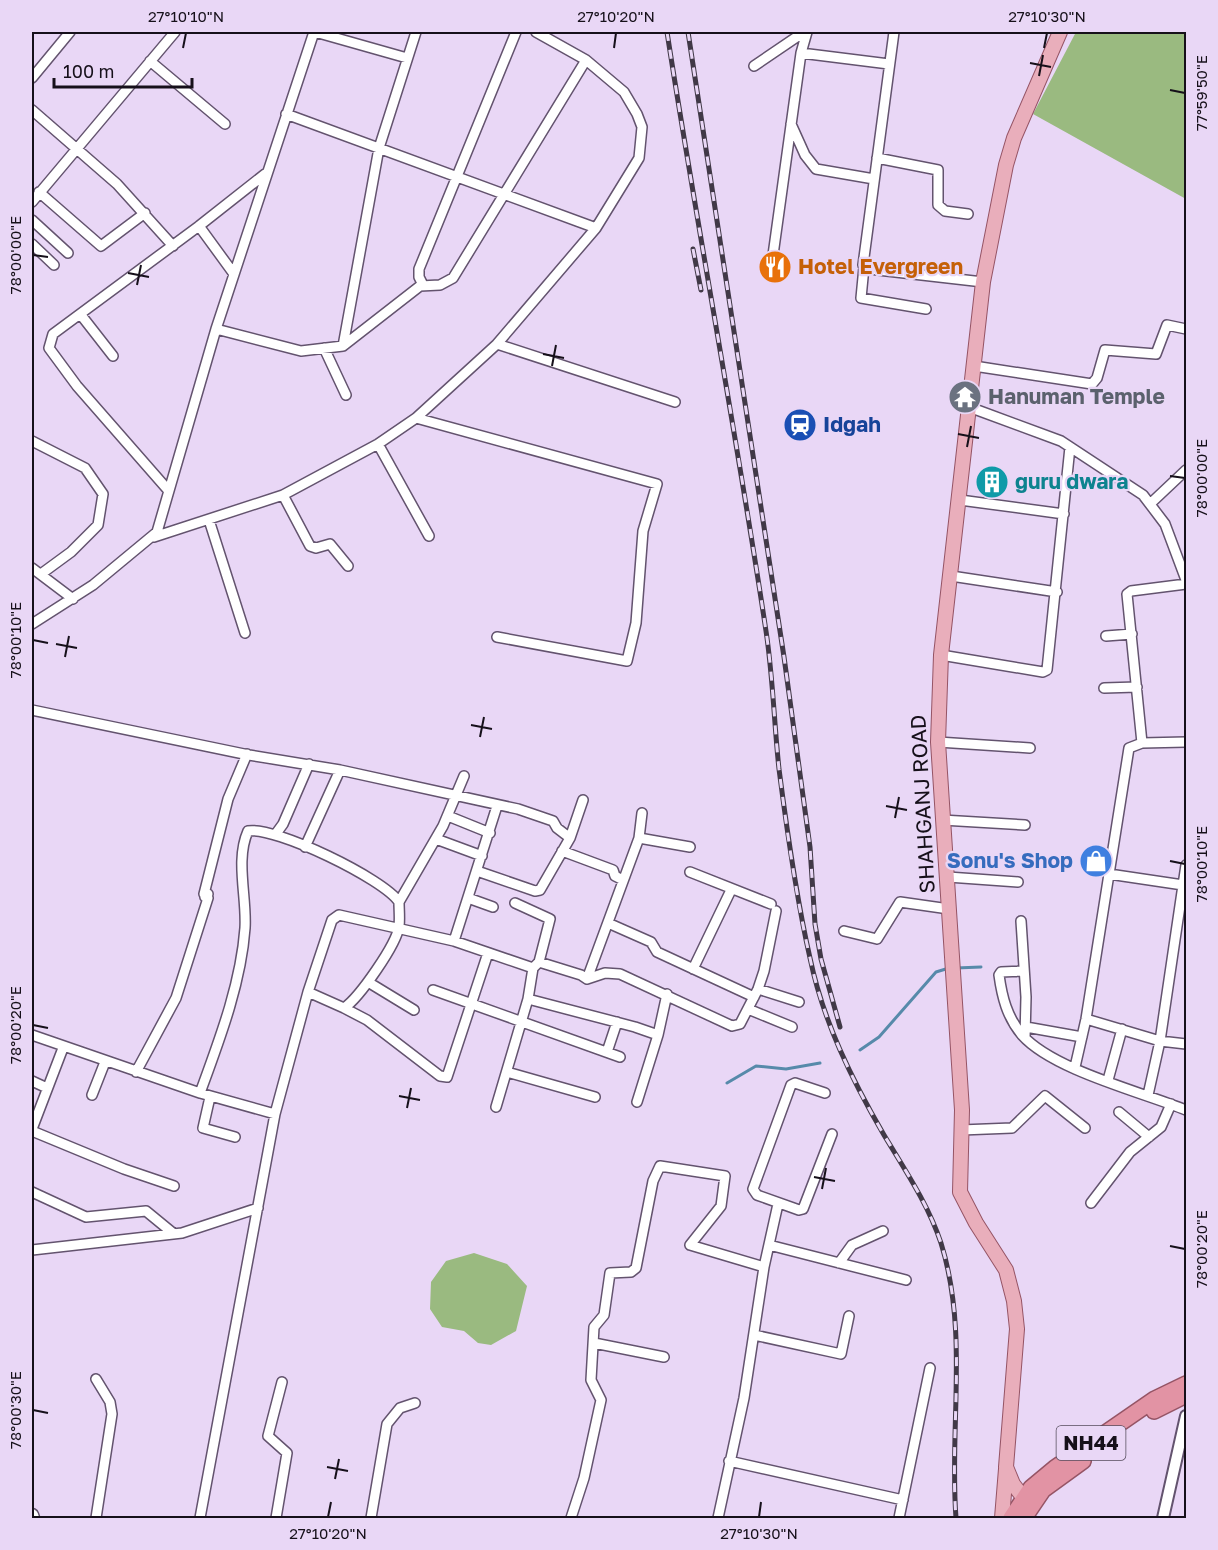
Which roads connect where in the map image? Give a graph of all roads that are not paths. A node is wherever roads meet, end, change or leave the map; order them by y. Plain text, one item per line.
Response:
1 (70, 32) edge
2 (175, 32) edge
3 (315, 32) edge
4 (416, 32) edge
5 (516, 32) edge
6 (536, 32) edge
7 (806, 32) edge
8 (894, 32) edge
9 (1060, 32) edge
10 (801, 52) junction
11 (407, 58) junction
12 (586, 60) junction
13 (150, 61) junction
14 (889, 64) junction
15 (754, 66) dead end
16 (32, 78) edge
17 (32, 110) edge
18 (286, 114) junction
19 (225, 124) dead end
20 (791, 124) junction
21 (379, 148) junction
22 (78, 149) junction
23 (877, 158) junction
24 (266, 173) junction
25 (456, 177) junction
26 (874, 179) junction
27 (39, 192) junction
28 (503, 193) junction
29 (32, 202) edge
30 (145, 213) junction
31 (968, 214) dead end
32 (32, 220) edge
33 (199, 226) junction
34 (596, 228) junction
35 (32, 244) edge
36 (173, 246) junction
37 (68, 253) dead end
38 (774, 255) dead end
39 (54, 265) dead end
40 (864, 267) junction
41 (234, 274) junction
42 (982, 282) junction
43 (423, 285) junction
44 (926, 309) dead end
45 (81, 315) junction
46 (216, 328) junction
47 (1186, 330) edge
48 (497, 344) junction
49 (343, 346) junction
50 (324, 348) junction
51 (113, 356) dead end
52 (974, 366) junction
53 (346, 395) dead end
54 (675, 402) dead end
55 (969, 407) junction
56 (416, 418) junction
57 (32, 441) edge
58 (378, 444) junction
59 (1070, 447) junction
60 (1186, 470) edge
61 (168, 490) junction
62 (283, 495) junction
63 (960, 500) junction
64 (1151, 503) junction
65 (1064, 514) junction
66 (209, 520) junction
67 (429, 536) dead end
68 (154, 537) junction
69 (348, 566) dead end
70 (32, 568) edge
71 (41, 574) junction
72 (951, 576) junction
73 (1186, 580) edge
74 (1186, 584) edge
75 (1057, 592) junction
76 (73, 599) junction
77 (32, 624) edge
78 (245, 633) dead end
79 (1132, 634) junction
80 (1106, 636) dead end
81 (497, 637) dead end
82 (941, 655) junction
83 (1137, 687) junction
84 (1104, 688) dead end
85 (32, 710) edge
86 (938, 742) junction
87 (1186, 742) edge
88 (1142, 743) junction
89 (1030, 748) dead end
90 (247, 754) junction
91 (309, 765) junction
92 (340, 770) junction
93 (464, 777) dead end
94 (457, 795) junction
95 (583, 800) dead end
96 (497, 806) junction
97 (642, 813) dead end
98 (448, 816) junction
99 (942, 820) junction
100 (1025, 825) dead end
101 (490, 833) junction
102 (274, 835) junction
103 (570, 838) junction
104 (639, 838) junction
105 (436, 839) junction
106 (305, 847) junction
107 (690, 847) dead end
108 (562, 851) junction
109 (482, 856) junction
110 (1186, 864) edge
111 (477, 870) junction
112 (690, 872) dead end
113 (1109, 874) junction
114 (948, 877) junction
115 (623, 880) junction
116 (1018, 882) dead end
117 (1183, 885) junction
118 (731, 890) junction
119 (468, 898) junction
120 (399, 902) junction
121 (514, 903) dead end
122 (493, 907) dead end
123 (949, 909) junction
124 (1021, 921) dead end
125 (608, 922) junction
126 (399, 928) junction
127 (844, 932) dead end
128 (454, 941) junction
129 (488, 953) junction
130 (536, 965) junction
131 (693, 969) junction
132 (1024, 971) junction
133 (587, 980) junction
134 (368, 982) junction
135 (433, 990) dead end
136 (308, 992) junction
137 (756, 993) junction
138 (667, 994) junction
139 (528, 999) junction
140 (800, 1002) dead end
141 (472, 1005) junction
142 (344, 1008) junction
143 (748, 1009) junction
144 (414, 1010) dead end
145 (1086, 1019) junction
146 (521, 1021) junction
147 (617, 1022) junction
148 (792, 1027) dead end
149 (1026, 1027) junction
150 (1122, 1029) junction
151 (32, 1035) edge
152 (658, 1035) junction
153 (1082, 1037) junction
154 (1025, 1038) junction
155 (1160, 1041) junction
156 (1186, 1044) edge
157 (63, 1048) junction
158 (607, 1052) junction
159 (620, 1057) dead end
160 (105, 1062) junction
161 (1075, 1068) junction
162 (136, 1072) junction
163 (507, 1072) junction
164 (1108, 1080) junction
165 (32, 1081) edge
166 (47, 1088) junction
167 (200, 1093) junction
168 (825, 1093) dead end
169 (92, 1095) dead end
170 (1148, 1095) junction
171 (210, 1096) junction
172 (595, 1097) dead end
173 (637, 1102) dead end
174 (1171, 1104) junction
175 (496, 1107) dead end
176 (1186, 1110) edge
177 (1119, 1112) dead end
178 (275, 1114) junction
179 (1085, 1128) dead end
180 (32, 1130) edge
181 (961, 1130) junction
182 (832, 1134) dead end
183 (235, 1137) dead end
184 (1149, 1137) junction
185 (174, 1186) dead end
186 (32, 1192) edge
187 (1091, 1203) dead end
188 (778, 1204) junction
189 (258, 1208) junction
190 (883, 1231) dead end
191 (174, 1234) junction
192 (769, 1245) junction
193 (32, 1250) edge
194 (839, 1263) junction
195 (764, 1267) junction
196 (906, 1280) dead end
197 (849, 1316) dead end
198 (754, 1335) junction
199 (594, 1343) junction
200 (664, 1357) dead end
201 (930, 1368) dead end
202 (96, 1379) dead end
203 (282, 1382) dead end
204 (1186, 1384) edge
205 (1186, 1395) edge
206 (415, 1403) dead end
207 (1186, 1416) edge
208 (729, 1461) junction
209 (1006, 1467) junction
210 (1038, 1481) junction
211 (903, 1500) junction
212 (1026, 1508) edge
213 (96, 1518) edge
214 (200, 1518) edge
215 (276, 1518) edge
216 (371, 1518) edge
217 (571, 1518) edge
218 (718, 1518) edge
219 (899, 1518) edge
220 (1002, 1518) edge
221 (1011, 1518) edge
222 (1163, 1518) edge

1 - 16 street
2 - 13 street
3 - 11 street
3 - 18 street
4 - 11 street
5 - 25 street
6 - 12 street
7 - 10 street
7 - 15 street
8 - 14 street
9 - 42 main road, SHAHGANJ ROAD
10 - 14 street
10 - 20 street
11 - 21 street
12 - 28 street
12 - 34 street
13 - 19 street
13 - 22 street
14 - 23 street
17 - 22 street
18 - 21 street
18 - 24 street
20 - 26 street
20 - 38 street
21 - 25 street
21 - 49 street
22 - 27 street
22 - 30 street
23 - 26 street
23 - 31 street
24 - 33 street
24 - 41 street
25 - 28 street
25 - 43 street
26 - 40 street
27 - 29 street
27 - 30 street
28 - 34 street
28 - 43 street
30 - 36 street
32 - 37 street
33 - 36 street
33 - 41 street
34 - 48 street
35 - 39 street
36 - 45 street
40 - 42 street
40 - 44 street
41 - 46 street
42 - 52 main road, SHAHGANJ ROAD
43 - 49 street
45 - 51 street
45 - 61 street
46 - 50 street
46 - 61 street
47 - 52 street
48 - 54 street
48 - 56 street
49 - 50 street
50 - 53 street
52 - 55 main road, SHAHGANJ ROAD
55 - 59 street
55 - 63 main road, SHAHGANJ ROAD
56 - 58 street
56 - 81 street
57 - 71 street
58 - 62 street
58 - 67 street
59 - 64 street
59 - 65 street
60 - 64 street
61 - 68 street
62 - 66 street
62 - 69 street
63 - 65 street
63 - 72 main road, SHAHGANJ ROAD
64 - 73 street
65 - 75 street
66 - 68 street
66 - 78 street
68 - 76 street
70 - 71 street
71 - 76 street
72 - 75 street
72 - 82 main road, SHAHGANJ ROAD
74 - 79 street
75 - 82 street
76 - 77 street
79 - 80 street
79 - 83 street
82 - 86 main road, SHAHGANJ ROAD
83 - 84 street
83 - 88 street
85 - 90 street
86 - 89 street
86 - 99 main road, SHAHGANJ ROAD
87 - 88 street
88 - 113 street
90 - 91 street
90 - 162 street
91 - 92 street
91 - 102 street
92 - 94 street
92 - 106 street
93 - 94 street
94 - 96 street
94 - 98 street
95 - 103 street
96 - 101 street
96 - 103 street
97 - 104 street
98 - 101 street
98 - 105 street
99 - 100 street
99 - 114 main road, SHAHGANJ ROAD
101 - 109 street
102 - 106 street
102 - 167 street
103 - 108 street
104 - 107 street
104 - 115 street
105 - 109 street
105 - 120 street
106 - 120 street
108 - 111 street
108 - 115 street
109 - 111 street
110 - 117 street
111 - 119 street
112 - 118 street
113 - 117 street
113 - 145 street
114 - 116 street
114 - 123 main road, SHAHGANJ ROAD
115 - 125 street
117 - 155 street
118 - 131 street
118 - 137 street
119 - 122 street
119 - 128 street
120 - 126 street
121 - 130 street
123 - 127 street
123 - 181 main road, SHAHGANJ ROAD
124 - 132 street
125 - 131 street
125 - 133 street
126 - 128 street
126 - 134 street
126 - 136 street
128 - 129 street
129 - 130 street
129 - 141 street
130 - 133 street
130 - 139 street
131 - 137 street
132 - 149 street
132 - 154 street
133 - 138 street
134 - 142 street
134 - 144 street
135 - 141 street
136 - 142 street
136 - 178 street
137 - 140 street
137 - 143 street
138 - 143 street
138 - 152 street
139 - 146 street
139 - 147 street
141 - 142 street
141 - 146 street
143 - 148 street
145 - 150 street
145 - 153 street
146 - 158 street
146 - 163 street
147 - 152 street
147 - 158 street
149 - 153 street
149 - 154 street
150 - 155 street
150 - 164 street
151 - 157 street
152 - 173 street
153 - 161 street
154 - 161 street
155 - 156 street
155 - 170 street
157 - 160 street
157 - 166 street
158 - 159 street
160 - 162 street
160 - 169 street
161 - 164 street
162 - 167 street
163 - 172 street
163 - 175 street
164 - 170 street
165 - 166 street
166 - 180 street
167 - 171 street
168 - 188 street
170 - 174 street
171 - 178 street
171 - 183 street
174 - 176 street
174 - 184 street
177 - 184 street
178 - 189 street
179 - 181 street
180 - 185 street
181 - 209 main road, SHAHGANJ ROAD
182 - 188 street
184 - 187 street
186 - 191 street
188 - 192 street
189 - 191 street
189 - 214 street
190 - 194 street
191 - 193 street
192 - 194 street
192 - 195 street
194 - 196 street
195 - 198 street
195 - 199 street
197 - 198 street
198 - 208 street
199 - 200 street
199 - 217 street
201 - 211 street
202 - 213 street
203 - 215 street
204 - 210 highway, NH44
205 - 212 highway, NH44
206 - 216 street
207 - 222 street
208 - 211 street
208 - 218 street
209 - 210 main road
209 - 212 main road
209 - 220 main road, SHAHGANJ ROAD
210 - 212 highway, NH44
211 - 219 street
212 - 221 highway, NH44

